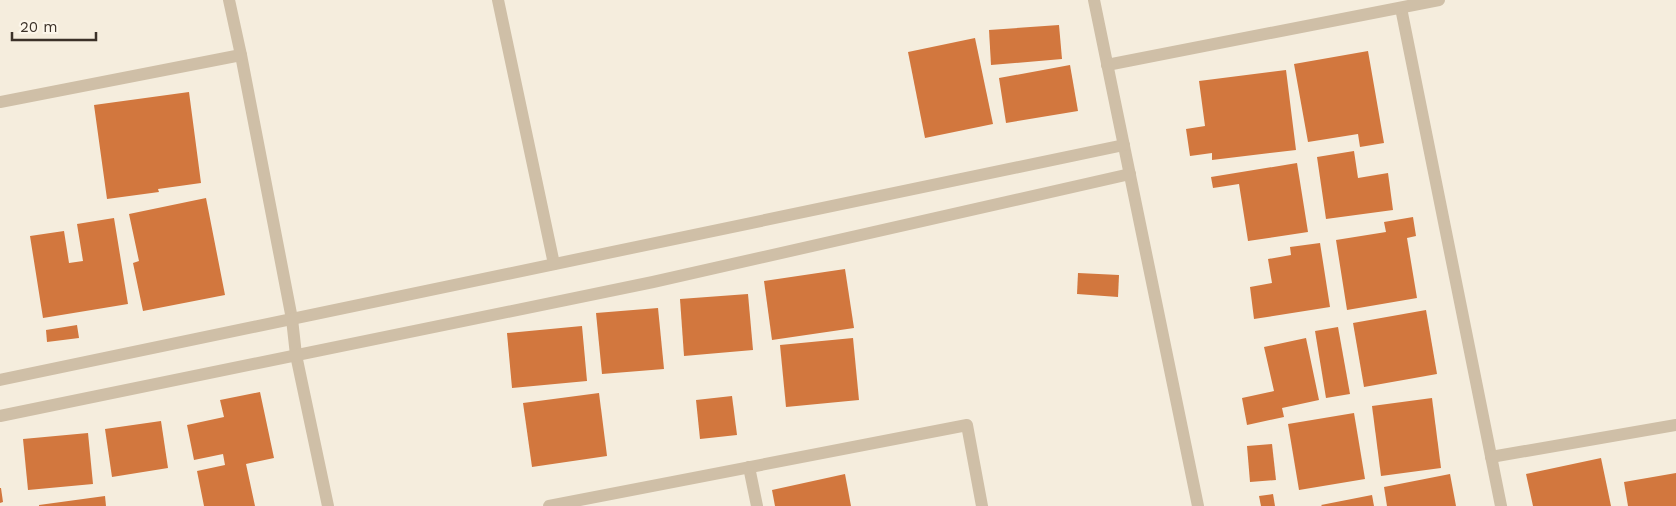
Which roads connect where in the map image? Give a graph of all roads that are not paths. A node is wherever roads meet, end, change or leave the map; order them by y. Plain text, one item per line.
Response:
1 (229, 0) edge
2 (498, 0) edge
3 (1094, 0) edge
4 (1439, 0) edge
5 (1401, 8) junction
6 (241, 54) junction
7 (1107, 66) junction
8 (0, 102) edge
9 (1124, 145) junction
10 (1130, 174) junction
11 (554, 264) junction
12 (292, 319) junction
13 (296, 355) junction
14 (0, 380) edge
15 (0, 416) edge
16 (1676, 426) edge
17 (1491, 457) junction
18 (749, 467) junction
19 (328, 506) edge
20 (549, 506) edge
21 (757, 506) edge
22 (982, 506) edge
23 (1198, 506) edge
24 (1501, 506) edge

1 - 6 street
2 - 11 street
3 - 7 street
4 - 5 street
5 - 7 street
5 - 17 street
6 - 8 street
6 - 12 street
7 - 9 street
9 - 10 street
9 - 11 street
10 - 13 street
10 - 23 street
11 - 12 street
12 - 13 street
12 - 14 street
13 - 15 street
13 - 19 street
16 - 17 street
17 - 24 street
18 - 20 street
18 - 21 street
18 - 22 street

